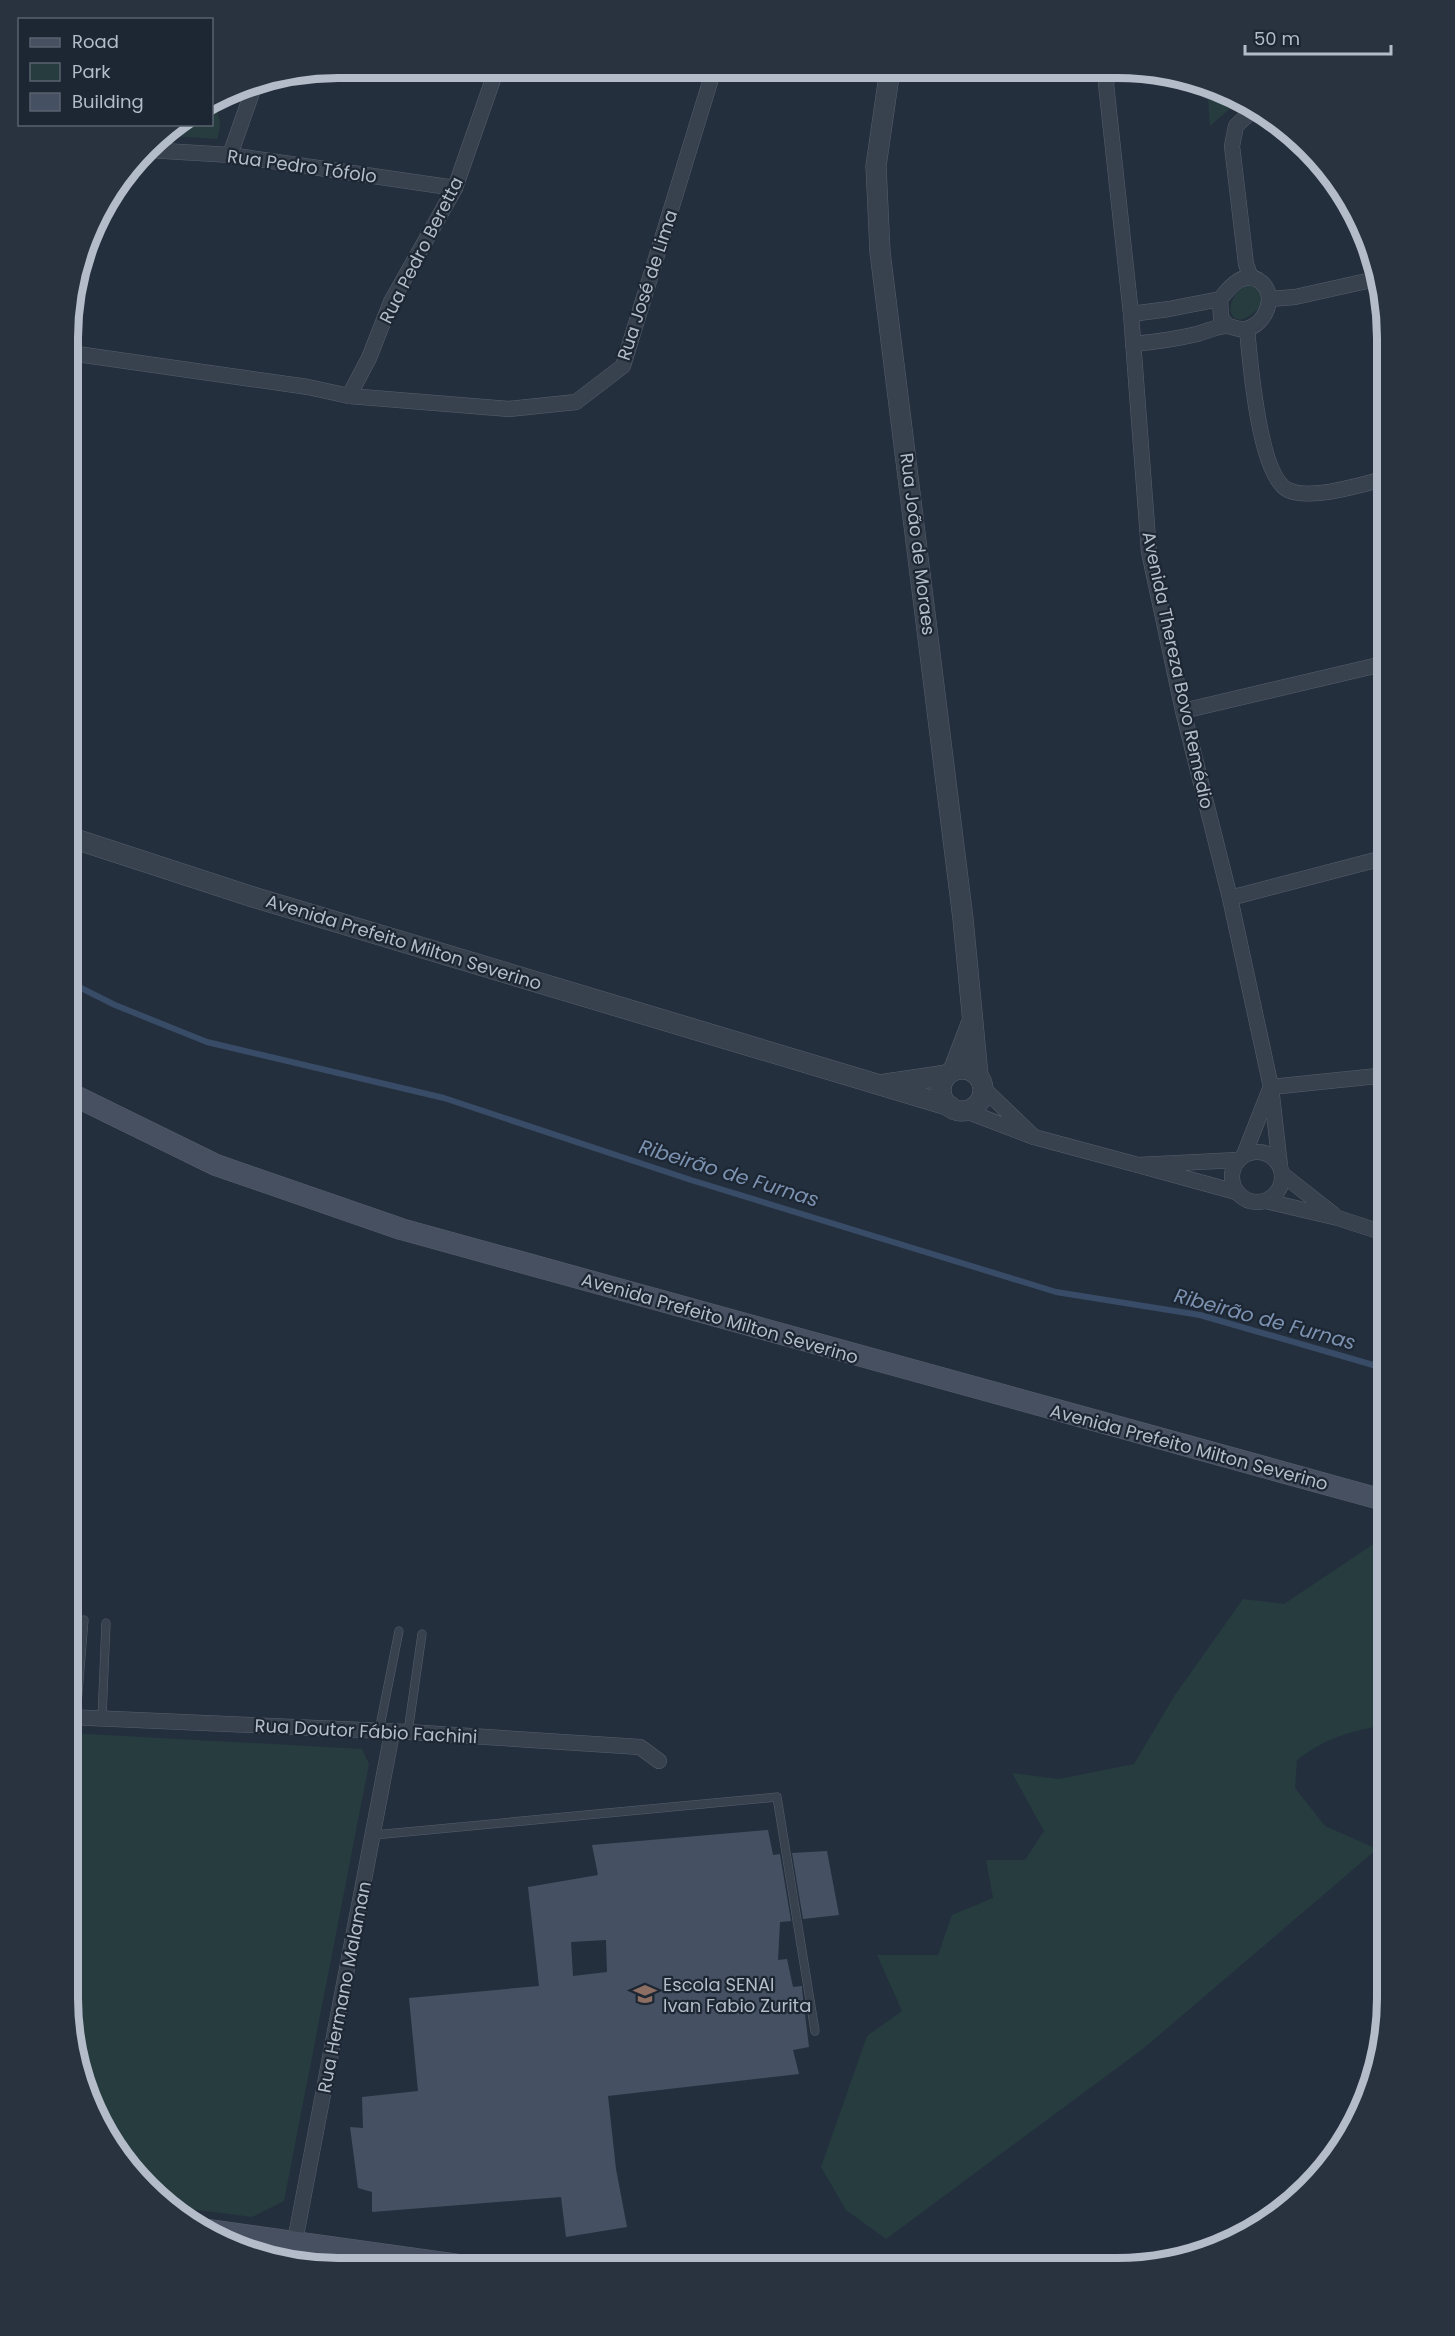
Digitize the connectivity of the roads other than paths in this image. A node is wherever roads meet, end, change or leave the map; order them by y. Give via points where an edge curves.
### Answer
1 (494, 78) edge
2 (711, 78) edge
3 (889, 78) edge
4 (1108, 78) edge
5 (249, 94) edge
6 (1249, 114) edge
7 (158, 150) edge
8 (230, 154) junction
9 (455, 188) junction
10 (1251, 278) junction
11 (1370, 280) edge
12 (1220, 299) junction
13 (1270, 299) junction
14 (1131, 314) junction
15 (1228, 326) junction
16 (1247, 329) junction
17 (1133, 344) junction
18 (78, 354) edge
19 (349, 396) junction
20 (1377, 480) edge
21 (1377, 665) edge
22 (1184, 711) junction
23 (78, 840) edge
24 (1377, 860) edge
25 (1230, 898) junction
26 (973, 1019) junction
27 (950, 1073) junction
28 (1377, 1076) edge
29 (981, 1082) junction
30 (878, 1086) junction
31 (1271, 1087) junction
32 (78, 1098) edge
33 (957, 1108) junction
34 (1034, 1137) junction
35 (1240, 1158) junction
36 (1138, 1165) junction
37 (1281, 1170) junction
38 (1236, 1192) junction
39 (1266, 1201) junction
40 (1338, 1218) junction
41 (1377, 1231) edge
42 (1377, 1498) edge
43 (84, 1620) dead end
44 (106, 1623) dead end
45 (399, 1631) dead end
46 (422, 1634) dead end
47 (78, 1669) edge
48 (78, 1718) edge
49 (102, 1718) junction
50 (393, 1732) junction
51 (659, 1761) dead end
52 (374, 1835) junction
53 (815, 2031) dead end
54 (225, 2232) edge
55 (296, 2241) junction
56 (412, 2258) edge

1 - 9 street, Rua Pedro Beretta
2 - 19 street, Rua José de Lima via 623,366 576,402 509,409
3 - 26 street, Rua João de Moraes via 876,166 880,252
4 - 14 street, Avenida Thereza Bovo Remédio
5 - 8 street
6 - 10 street via 1236,126 1232,146
7 - 8 street, Rua Pedro Tófolo
8 - 9 street, Rua Pedro Tófolo
9 - 19 street, Rua Pedro Beretta via 391,302
10 - 12 street via 1233,283
10 - 13 street via 1267,289
11 - 13 street
12 - 14 street
12 - 15 street via 1218,309
13 - 16 street via 1268,309
14 - 17 street, Avenida Thereza Bovo Remédio
15 - 16 street
15 - 17 street via 1171,340
16 - 20 street via 1267,462 1275,477 1288,490 1317,494
17 - 22 street, Avenida Thereza Bovo Remédio via 1149,552
18 - 19 street, Rua José de Lima
21 - 22 street
22 - 25 street, Avenida Thereza Bovo Remédio
23 - 30 street, Avenida Prefeito Milton Severino via 253,897
24 - 25 street
25 - 31 street, Avenida Thereza Bovo Remédio
26 - 27 street, Rua João de Moraes
26 - 29 street, Rua João de Moraes
27 - 29 street, Avenida Prefeito Milton Severino via 966,1069
27 - 30 street, Avenida Prefeito Milton Severino
27 - 33 street via 941,1088 945,1101
28 - 31 street
29 - 33 street via 980,1101 970,1109
29 - 34 street, Avenida Prefeito Milton Severino
30 - 33 street, Avenida Prefeito Milton Severino
31 - 35 street
31 - 37 street, Avenida Thereza Bovo Remédio
32 - 42 main road, Avenida Prefeito Milton Severino via 216,1165 401,1229
33 - 34 street, Avenida Prefeito Milton Severino
34 - 36 street, Avenida Prefeito Milton Severino
35 - 36 street, Avenida Prefeito Milton Severino
35 - 37 street, Avenida Prefeito Milton Severino via 1256,1151 1268,1154
35 - 38 street via 1231,1176
36 - 38 street, Avenida Prefeito Milton Severino
37 - 39 street via 1278,1190
37 - 40 street, Avenida Prefeito Milton Severino
38 - 39 street, Avenida Prefeito Milton Severino via 1249,1201
39 - 40 street, Avenida Prefeito Milton Severino
40 - 41 street, Avenida Prefeito Milton Severino
43 - 47 lane
44 - 49 lane
45 - 50 lane
46 - 50 lane
48 - 49 street, Rua Doutor Fábio Fachini
49 - 50 street, Rua Doutor Fábio Fachini
50 - 51 street, Rua Doutor Fábio Fachini via 640,1747
50 - 52 street, Rua Hermano Malaman
52 - 53 lane via 777,1797
52 - 55 street, Rua Hermano Malaman
54 - 55 main road
55 - 56 main road

